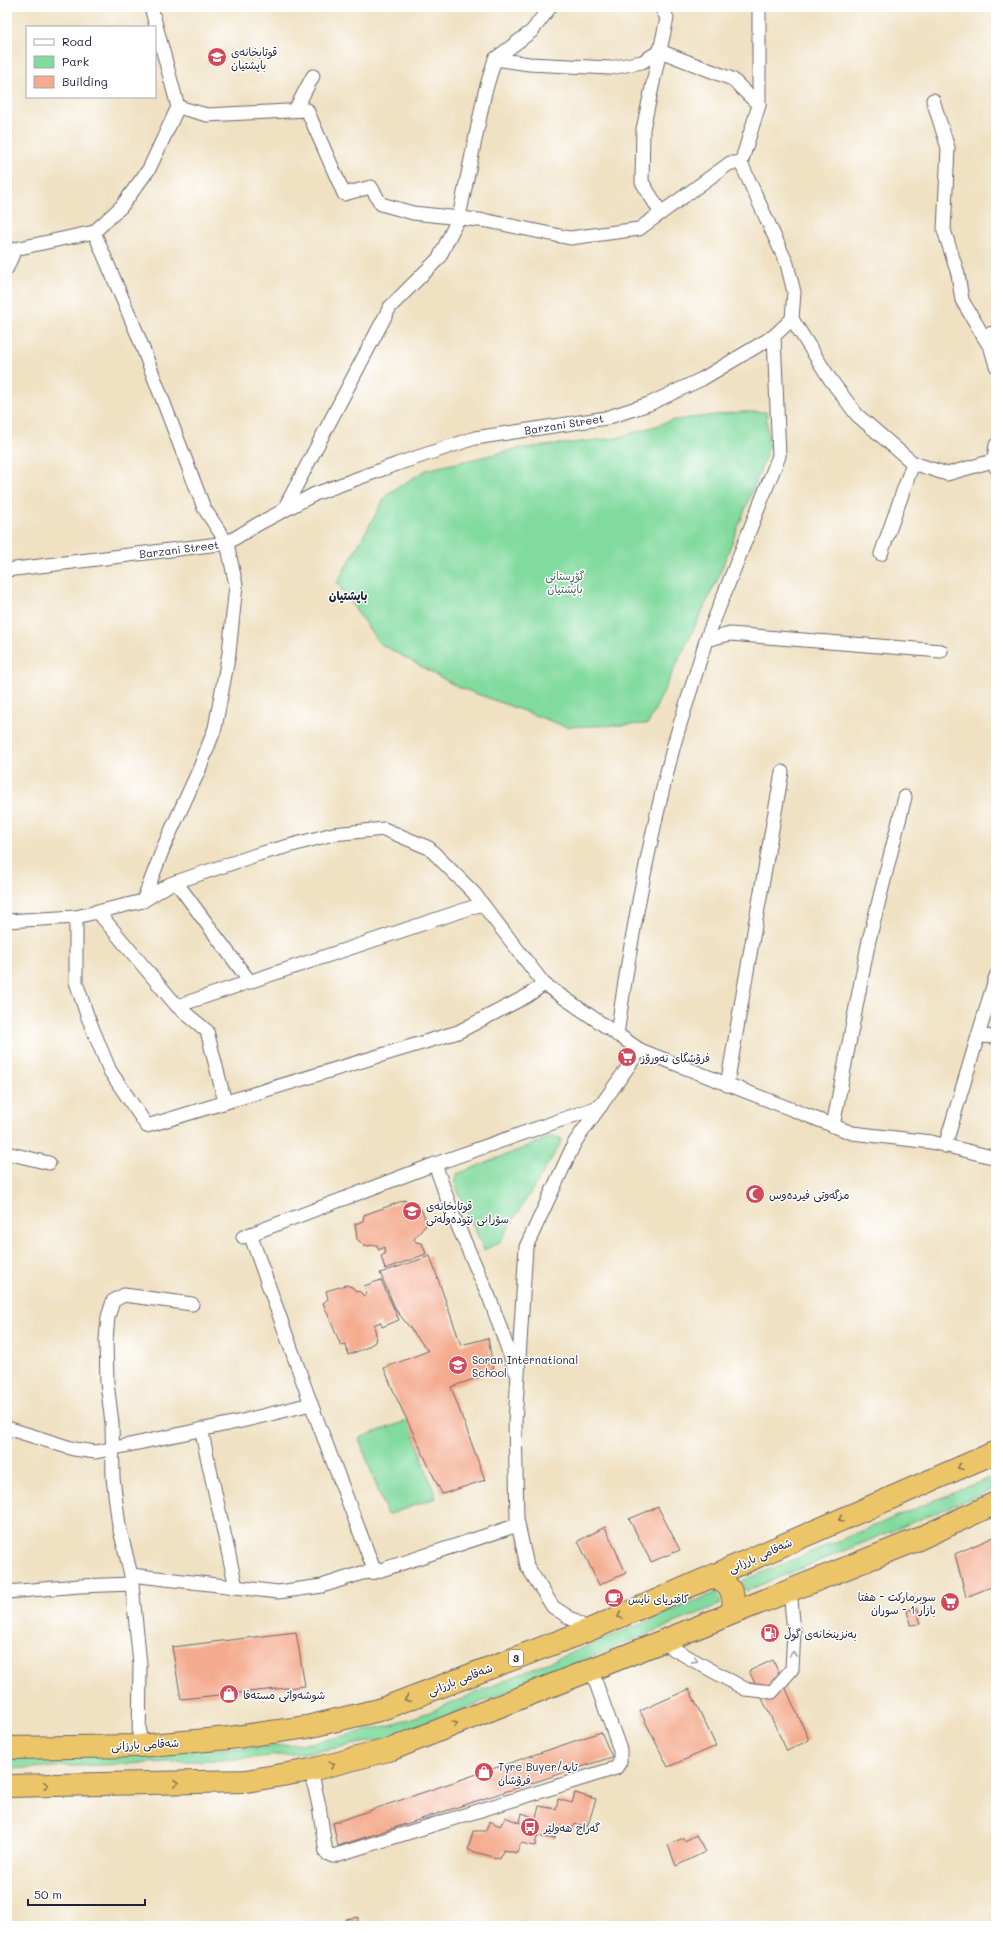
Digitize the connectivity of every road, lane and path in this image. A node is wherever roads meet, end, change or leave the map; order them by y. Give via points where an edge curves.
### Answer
1 (151, 7) edge
2 (550, 7) edge
3 (661, 7) edge
4 (759, 7) edge
5 (660, 51) junction
6 (495, 59) junction
7 (313, 76) dead end
8 (933, 100) dead end
9 (759, 105) junction
10 (178, 107) junction
11 (295, 110) junction
12 (740, 163) junction
13 (660, 213) junction
14 (459, 218) junction
15 (94, 232) junction
16 (7, 268) edge
17 (792, 319) junction
18 (996, 332) edge
19 (774, 336) junction
20 (983, 336) junction
21 (996, 366) edge
22 (996, 444) edge
23 (912, 462) junction
24 (996, 463) edge
25 (283, 510) junction
26 (227, 543) junction
27 (881, 554) dead end
28 (7, 570) edge
29 (706, 640) junction
30 (941, 651) dead end
31 (782, 772) dead end
32 (905, 797) dead end
33 (176, 882) junction
34 (143, 901) junction
35 (482, 904) junction
36 (97, 911) junction
37 (76, 917) junction
38 (8, 925) edge
39 (996, 976) edge
40 (250, 982) junction
41 (544, 984) junction
42 (177, 1006) junction
43 (617, 1035) junction
44 (978, 1036) junction
45 (996, 1037) edge
46 (640, 1050) junction
47 (727, 1085) junction
48 (225, 1102) junction
49 (600, 1106) junction
50 (833, 1126) junction
51 (945, 1146) junction
52 (7, 1153) edge
53 (996, 1158) edge
54 (49, 1163) dead end
55 (435, 1164) junction
56 (192, 1304) dead end
57 (518, 1378) junction
58 (311, 1404) junction
59 (7, 1428) edge
60 (201, 1429) junction
61 (113, 1447) junction
62 (996, 1452) edge
63 (996, 1504) edge
64 (518, 1525) junction
65 (375, 1572) junction
66 (712, 1576) junction
67 (132, 1580) junction
68 (236, 1587) junction
69 (790, 1590) junction
70 (7, 1592) edge
71 (732, 1613) junction
72 (589, 1630) junction
73 (661, 1642) junction
74 (591, 1669) junction
75 (139, 1746) junction
76 (7, 1748) edge
77 (311, 1770) junction
78 (7, 1786) edge

1 - 10 street
2 - 6 street via 532,31
3 - 5 street via 667,18
4 - 9 street
5 - 6 street via 642,62 610,68 529,64
5 - 9 street via 732,80
5 - 13 street via 644,129 642,182
6 - 14 street via 485,92
7 - 11 street
8 - 20 street via 948,148 944,230 958,274 962,300
9 - 12 street
10 - 11 street via 207,115
10 - 15 street via 149,169 121,207
11 - 14 street via 308,110 344,194 372,187 381,204 413,212
12 - 13 street via 730,163
12 - 17 street via 787,264 794,292
13 - 14 street via 639,229 570,238 488,220
14 - 25 street via 440,258 390,307
15 - 16 street via 15,249
15 - 26 street via 204,508
17 - 19 street, Barzani Street
17 - 23 street via 830,379 857,415
18 - 20 street
19 - 25 street, Barzani Street via 702,379 649,404 606,418 475,438 330,488
19 - 29 street via 779,456
20 - 21 street via 991,349
22 - 24 street
23 - 24 street via 947,474
23 - 27 street
25 - 26 street, Barzani Street
26 - 28 street, Barzani Street
26 - 34 street via 236,585 229,653 215,728
29 - 30 street via 730,634
29 - 43 street via 675,741 648,855 628,959
31 - 47 street
32 - 50 street via 869,940
33 - 34 street
33 - 35 street via 259,854 334,834 384,829 429,848
33 - 40 street
34 - 36 street
35 - 40 street
35 - 41 street
36 - 37 street
36 - 42 street
37 - 38 street
37 - 48 street via 76,982 87,1015 110,1071 147,1126
39 - 44 street
40 - 42 street
41 - 43 street
41 - 48 street via 527,996 458,1032
42 - 48 street via 207,1031
43 - 46 street
44 - 45 street
44 - 51 street
46 - 47 street
46 - 49 street
47 - 50 street
49 - 55 street
49 - 57 street via 574,1142 526,1247
50 - 51 street via 852,1133
51 - 53 street
52 - 54 street
55 - 57 street via 453,1215 490,1299
55 - 58 street via 246,1236
56 - 61 street via 124,1295 114,1301 108,1317 106,1340
57 - 64 street via 515,1422
58 - 60 street
58 - 65 street
59 - 61 street via 74,1449 96,1452
60 - 61 street
60 - 68 street
61 - 67 street via 113,1478 119,1526
62 -> 66 highway, شەقامی بارزانی / 3
63 - 69 highway via 914,1541
64 - 65 street
64 - 72 street via 527,1566 553,1607
65 - 68 street via 362,1573 322,1586 278,1592
66 - 71 highway via 728,1586 733,1594
66 -> 72 highway, شەقامی بارزانی / 3
67 - 68 street
67 - 70 street
67 - 75 street via 140,1664
69 - 71 highway
73 -> 69 street via 745,1689 772,1692 792,1668 794,1632
71 - 73 highway
72 -> 75 highway, شەقامی بارزانی / 3 via 379,1710 307,1727 229,1738
73 - 74 highway
77 -> 74 highway via 392,1749
74 - 77 street via 620,1750 620,1762 616,1768 333,1856 326,1853
75 - 76 highway, شەقامی بارزانی / 3
78 -> 77 highway via 246,1781

